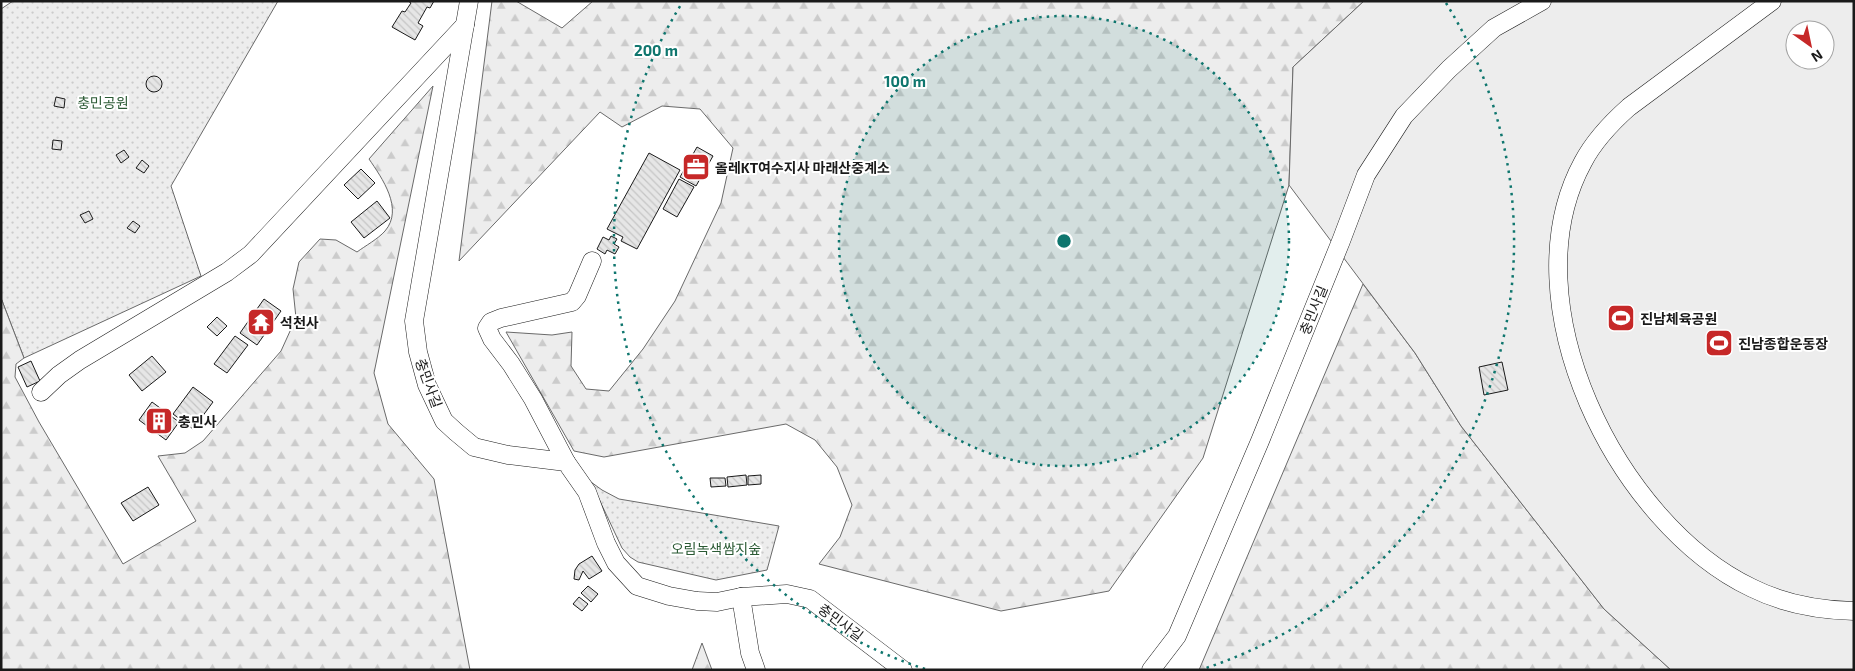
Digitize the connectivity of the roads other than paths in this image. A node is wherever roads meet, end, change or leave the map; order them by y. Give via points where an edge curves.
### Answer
1 (469, 1) edge
2 (1542, 1) edge
3 (1772, 1) edge
4 (465, 25) junction
5 (592, 261) dead end
6 (41, 392) dead end
7 (566, 462) junction
8 (741, 597) junction
9 (1854, 611) edge
10 (756, 670) edge
11 (903, 670) edge
12 (1151, 670) edge

1 - 4 street, 충민사길
2 - 12 street, 충민사길 via 1494,28 1449,69 1404,116 1366,175 1260,441 1177,636
3 - 9 street via 1628,107 1596,142 1582,162 1564,210 1557,257 1557,287 1571,356 1589,406 1617,459 1656,512 1705,559 1750,588 1804,606
4 - 6 street via 251,254 227,272 80,360
4 - 7 street, 충민사길 via 416,302 414,321 418,352 427,385 444,421 474,447
5 - 7 street via 578,296 572,302 501,318 491,322 487,328 533,399
7 - 8 street, 충민사길 via 587,492 616,563 637,586 697,601 717,602
8 - 10 street
8 - 11 street, 충민사길 via 787,594 810,599

